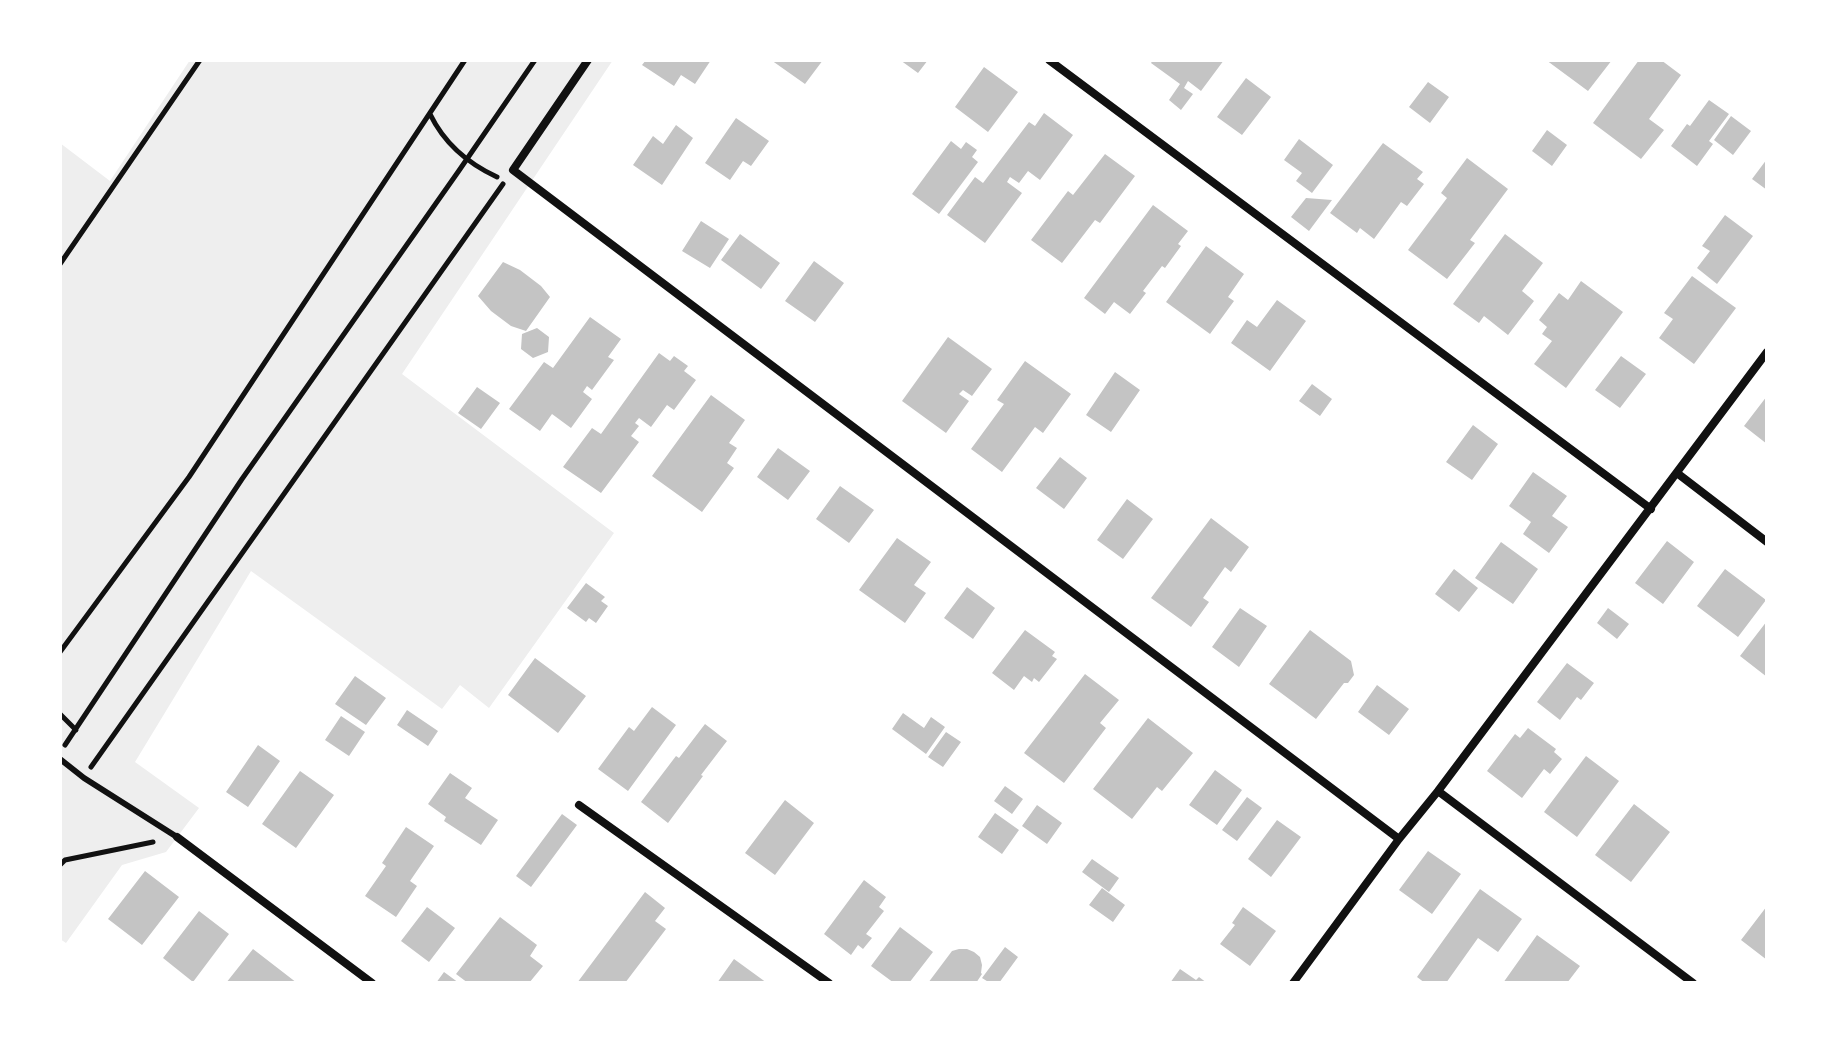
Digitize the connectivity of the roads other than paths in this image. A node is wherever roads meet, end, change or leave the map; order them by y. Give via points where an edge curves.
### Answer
1 (588, 60) edge
2 (1049, 60) edge
3 (1767, 352) edge
4 (1677, 473) junction
5 (1651, 509) junction
6 (1767, 542) edge
7 (60, 756) edge
8 (1438, 791) junction
9 (579, 805) dead end
10 (177, 837) joint
11 (1399, 839) junction
12 (372, 983) edge
13 (829, 983) edge
14 (1293, 983) edge
15 (1693, 983) edge

1 - 11 street via 513,170
2 - 5 street
3 - 4 street
4 - 5 street
4 - 6 street
5 - 8 street
7 - 10 lane via 84,778
8 - 11 street
8 - 15 street
9 - 13 street
10 - 12 street
11 - 14 street

